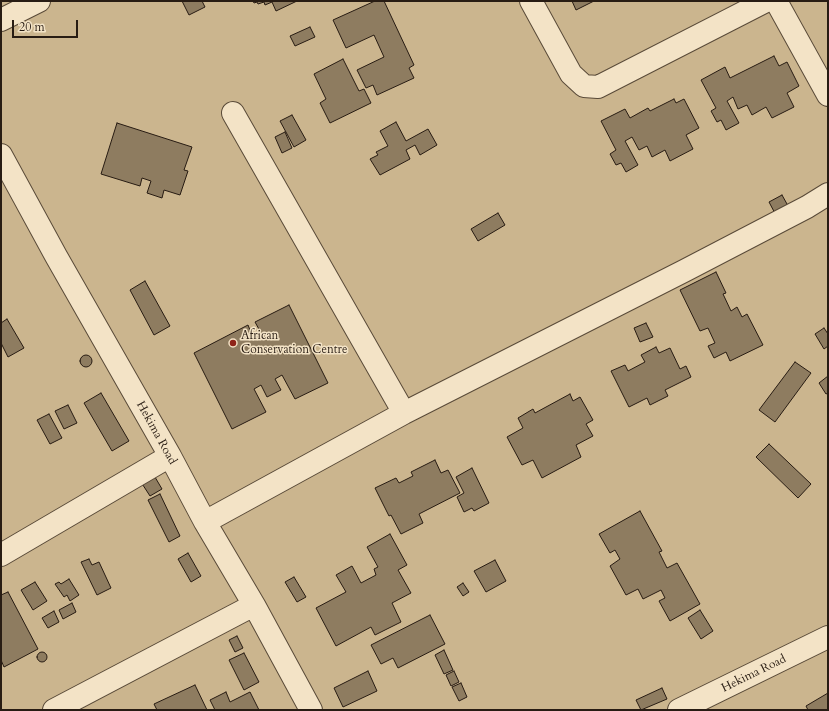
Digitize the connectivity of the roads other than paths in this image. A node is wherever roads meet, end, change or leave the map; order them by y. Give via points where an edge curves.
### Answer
1 (39, 1) edge
2 (531, 1) edge
3 (766, 1) edge
4 (776, 1) edge
5 (1, 20) edge
6 (828, 95) edge
7 (233, 113) dead end
8 (1, 155) edge
9 (828, 194) edge
10 (404, 413) junction
11 (170, 456) junction
12 (205, 522) junction
13 (1, 555) edge
14 (254, 604) junction
15 (828, 637) edge
16 (54, 710) edge
17 (311, 710) edge
18 (679, 710) edge

1 - 5 street
2 - 3 street via 571,74 584,86 598,87
4 - 6 street
7 - 10 street
8 - 11 street, Hekima Road
9 - 10 street via 684,271
10 - 12 street
11 - 12 street, Hekima Road
11 - 13 street
12 - 14 street, Hekima Road
14 - 16 street
14 - 17 street, Hekima Road
15 - 18 street, Hekima Road

